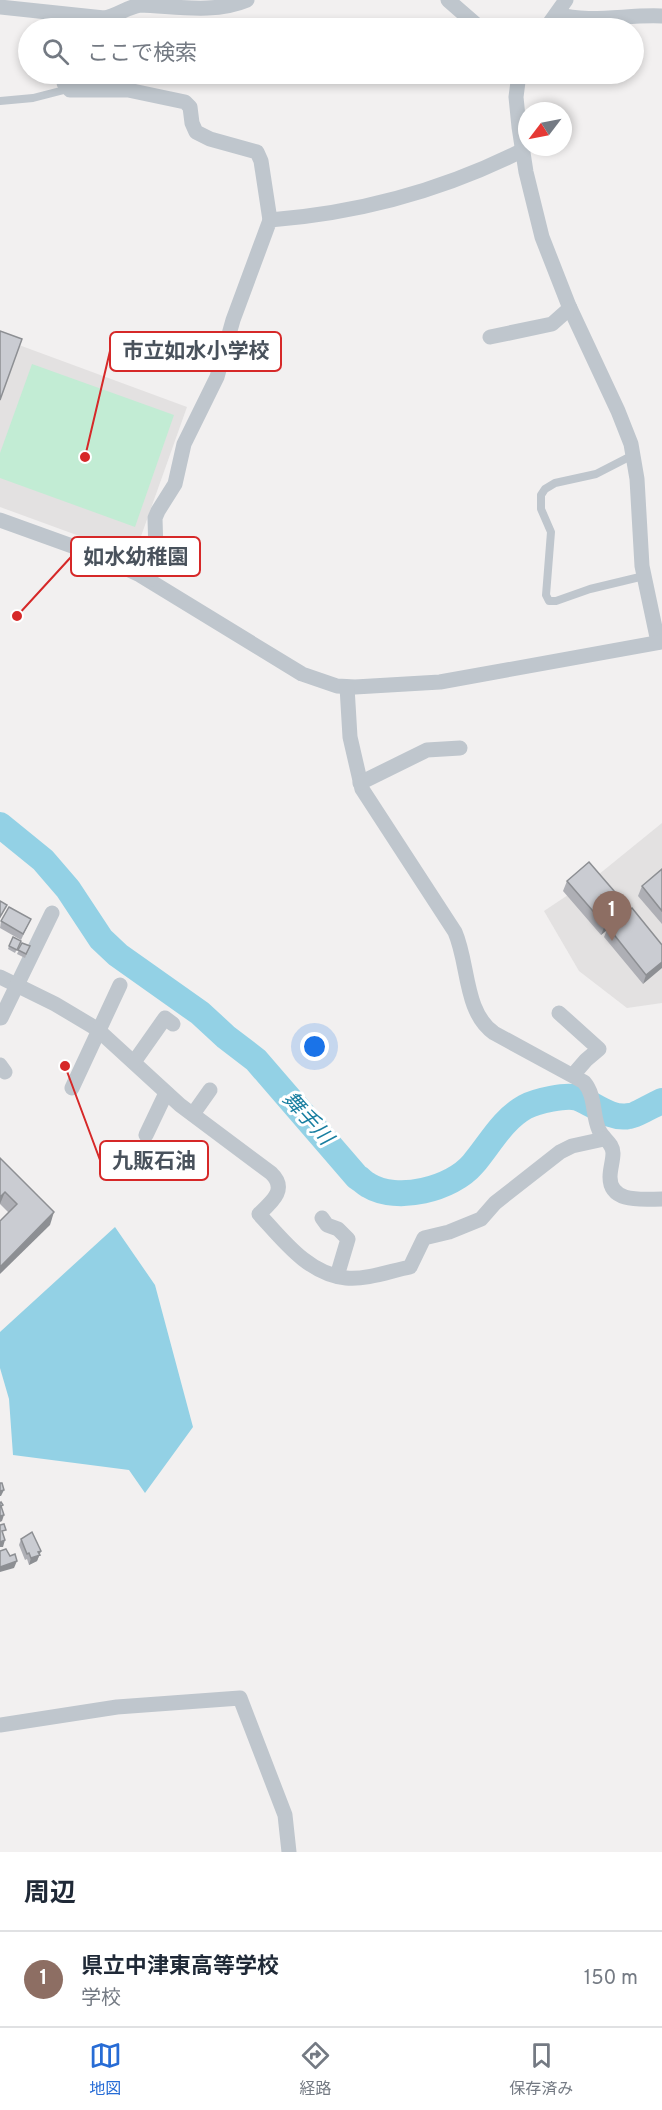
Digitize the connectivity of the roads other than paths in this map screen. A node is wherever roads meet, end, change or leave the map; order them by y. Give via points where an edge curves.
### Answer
1 (247, 0) edge
2 (448, 0) edge
3 (566, 0) edge
4 (131, 3) edge
5 (0, 7) edge
6 (558, 14) junction
7 (662, 16) edge
8 (50, 18) edge
9 (104, 18) edge
10 (469, 18) edge
11 (555, 18) edge
12 (568, 18) edge
13 (601, 18) edge
14 (65, 84) edge
15 (518, 84) edge
16 (68, 89) junction
17 (0, 101) edge
18 (518, 112) edge
19 (518, 152) edge
20 (524, 156) edge
21 (270, 220) junction
22 (570, 308) junction
23 (490, 337) dead end
24 (633, 455) junction
25 (0, 520) edge
26 (644, 576) junction
27 (149, 580) junction
28 (660, 642) edge
29 (347, 687) junction
30 (460, 748) dead end
31 (360, 783) junction
32 (52, 913) dead end
33 (0, 977) edge
34 (17, 985) junction
35 (120, 986) dead end
36 (560, 1013) dead end
37 (1, 1018) edge
38 (172, 1024) dead end
39 (98, 1030) junction
40 (134, 1062) junction
41 (573, 1075) junction
42 (72, 1088) dead end
43 (210, 1090) dead end
44 (166, 1092) junction
45 (193, 1114) junction
46 (146, 1135) dead end
47 (604, 1139) junction
48 (662, 1199) edge
49 (322, 1218) dead end
50 (337, 1276) junction
51 (0, 1725) edge
52 (289, 1852) edge

1 - 4 street via 214,8
2 - 10 street
3 - 6 street
4 - 9 street
5 - 8 street
6 - 11 street
6 - 12 street
7 - 13 street
14 - 16 street
15 - 18 street
16 - 17 lane
16 - 21 street via 128,90 188,104 196,132 257,152
19 - 21 street via 472,175 405,196 318,216
20 - 22 street via 542,237
21 - 27 street via 217,376 184,444 175,484 155,518 156,554
22 - 23 street via 552,324
22 - 24 street via 618,411
24 - 26 street
24 - 26 lane via 596,474 555,483 541,495 541,509 551,532 546,594 549,601 556,602
25 - 27 street via 97,555
26 - 28 street
27 - 29 street via 302,674
28 - 29 street via 457,679
29 - 31 street via 350,737
30 - 31 street via 427,750
31 - 41 street via 455,932 472,1000 486,1028
32 - 34 street
33 - 34 street
34 - 37 street
34 - 39 street
35 - 39 street
36 - 41 street via 599,1049
38 - 40 street via 165,1018
39 - 40 street
39 - 42 street
40 - 44 street
41 - 47 street via 589,1088
43 - 45 street
44 - 45 street
44 - 46 street
45 - 50 street via 275,1177 278,1194 259,1214 295,1252 318,1269
47 - 48 street via 613,1152 610,1177 617,1194 628,1199
47 - 50 street via 560,1152 495,1203 481,1219 424,1238 410,1267 358,1277
49 - 50 street via 348,1239
51 - 52 street via 117,1707 240,1698 285,1815

